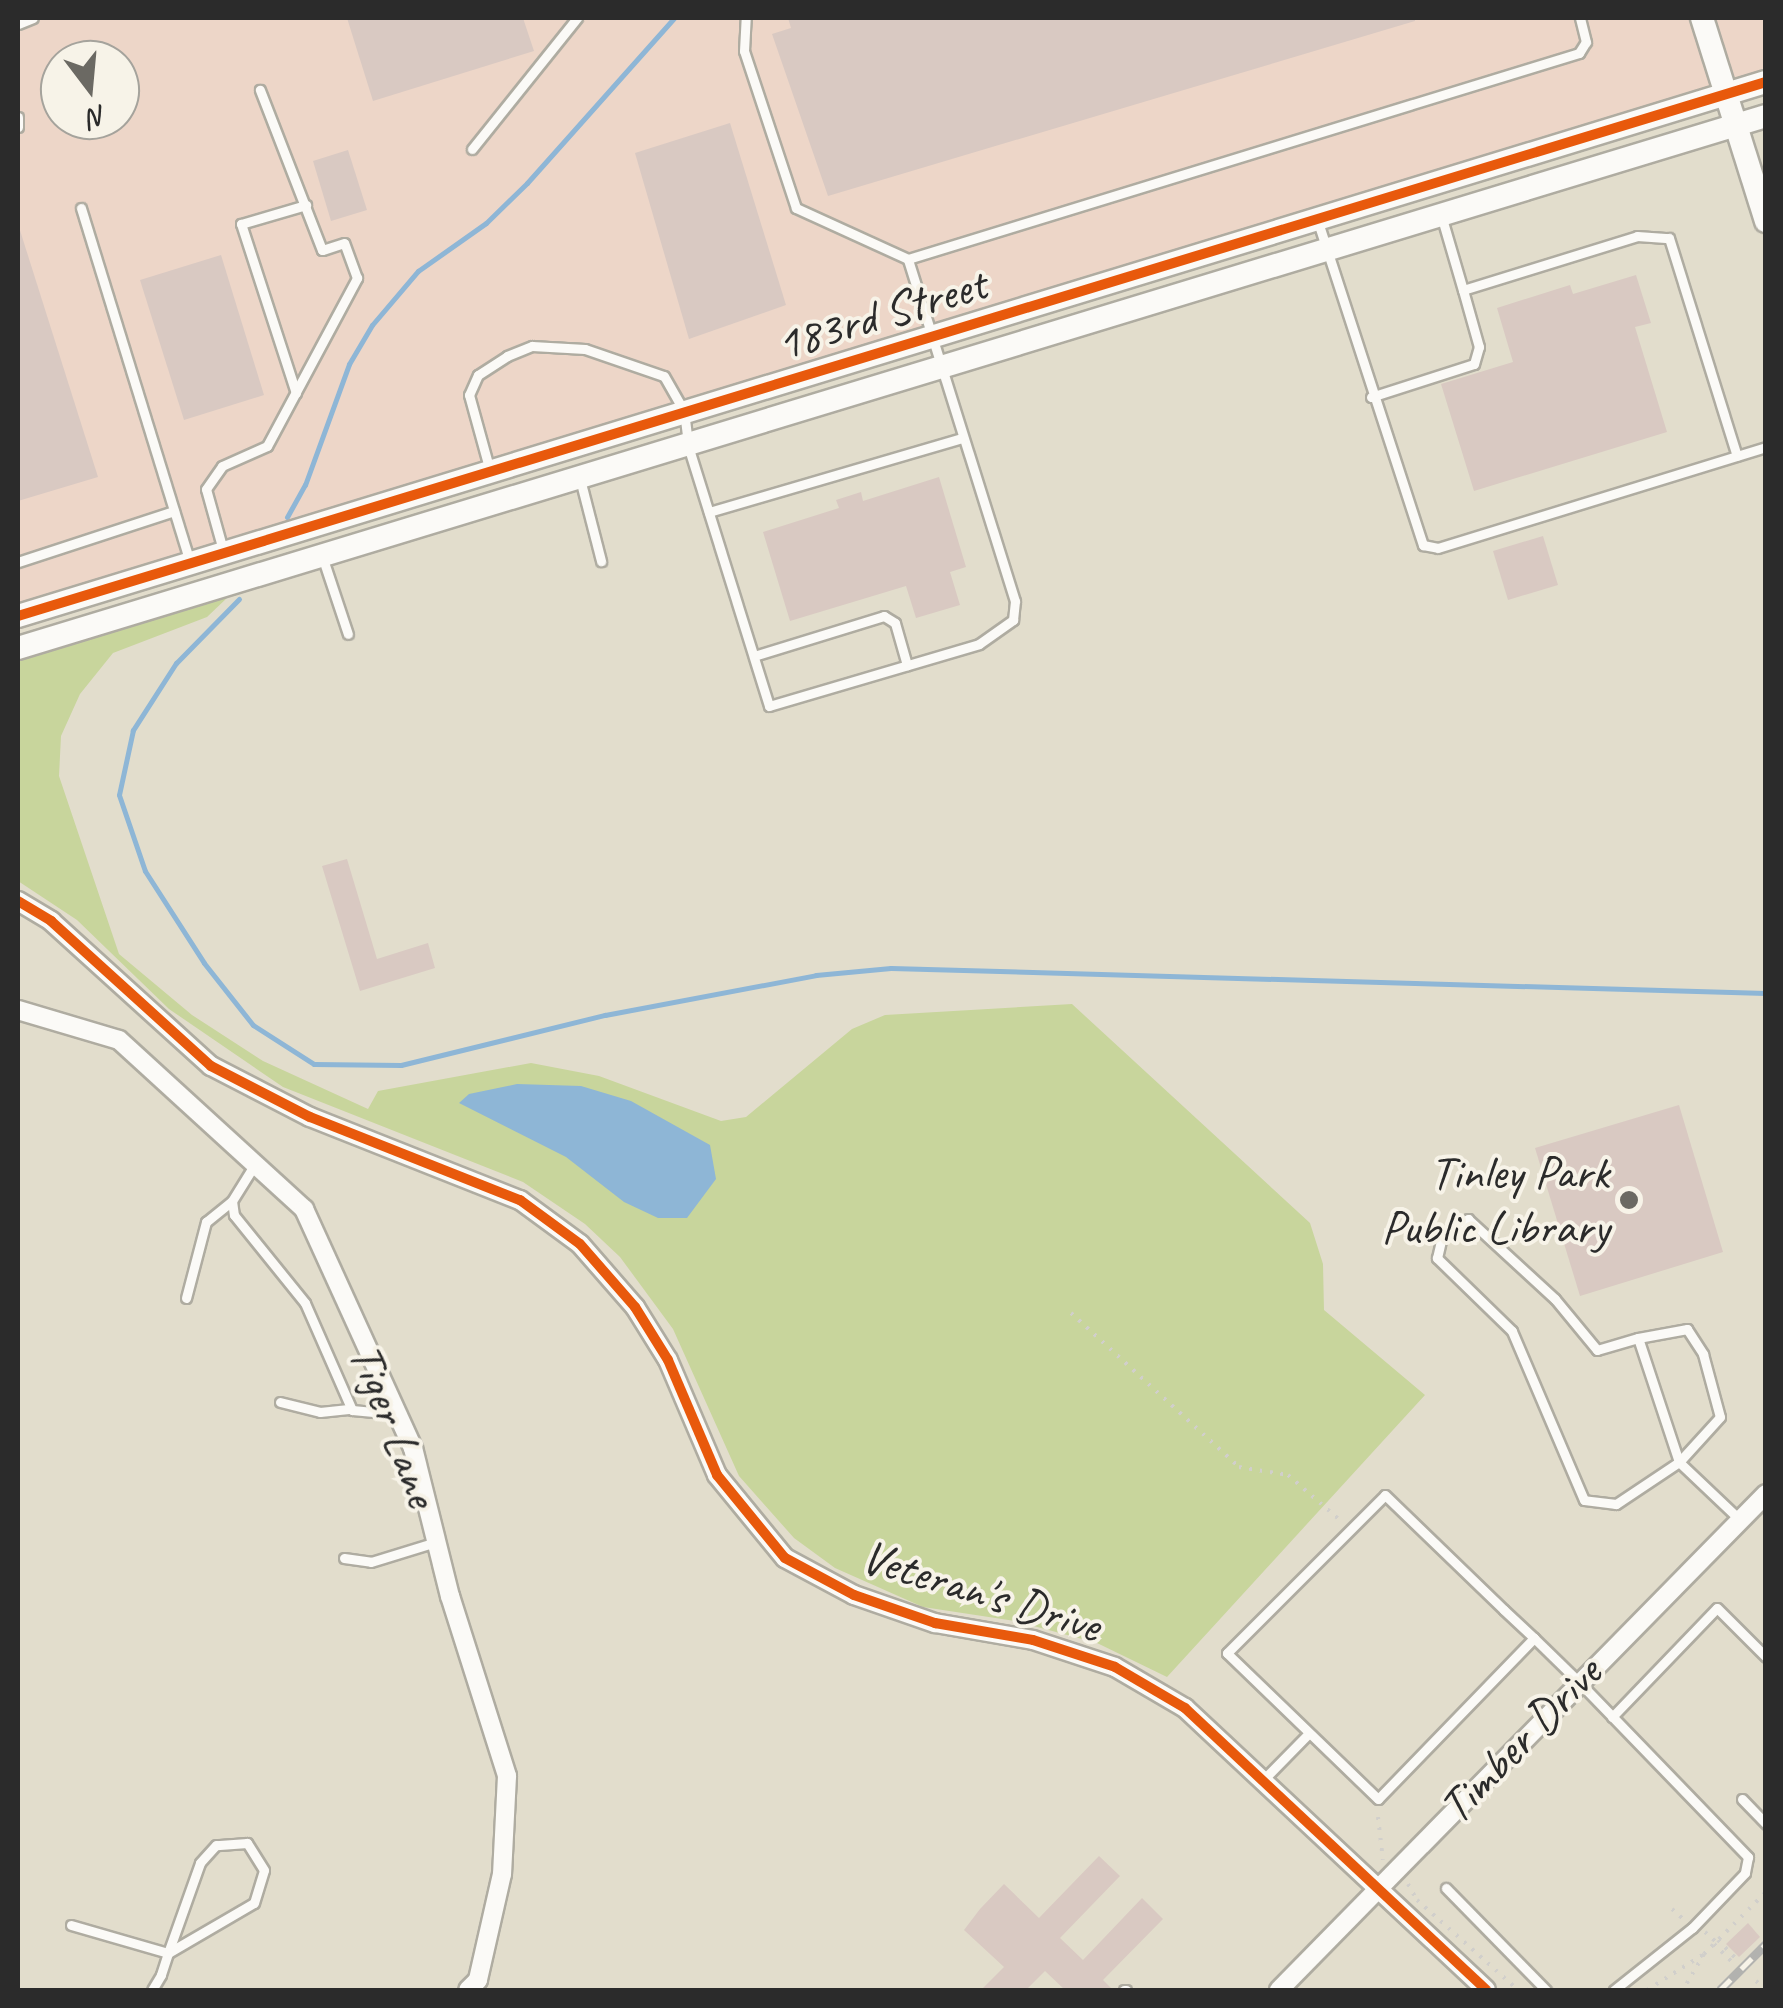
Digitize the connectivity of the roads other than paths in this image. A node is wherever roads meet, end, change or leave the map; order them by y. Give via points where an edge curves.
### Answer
1 (33, 18) edge
2 (576, 18) edge
3 (746, 18) edge
4 (1580, 18) edge
5 (1702, 18) edge
6 (18, 24) edge
7 (1766, 82) edge
8 (260, 90) dead end
9 (1726, 94) junction
10 (1766, 116) edge
11 (18, 117) edge
12 (1735, 125) junction
13 (18, 127) edge
14 (472, 149) dead end
15 (306, 205) junction
16 (81, 208) dead end
17 (1440, 216) junction
18 (1317, 219) junction
19 (1766, 221) edge
20 (1327, 250) junction
21 (908, 259) junction
22 (1464, 290) junction
23 (935, 335) junction
24 (942, 368) junction
25 (296, 393) junction
26 (1372, 397) junction
27 (684, 410) junction
28 (962, 438) junction
29 (688, 444) junction
30 (1766, 447) edge
31 (1736, 456) junction
32 (490, 472) junction
33 (580, 477) junction
34 (174, 511) junction
35 (709, 512) junction
36 (224, 553) junction
37 (321, 555) junction
38 (602, 560) dead end
39 (18, 562) edge
40 (190, 562) junction
41 (18, 616) edge
42 (348, 634) dead end
43 (18, 648) edge
44 (754, 656) junction
45 (907, 665) junction
46 (18, 901) edge
47 (18, 1010) edge
48 (255, 1164) junction
49 (232, 1202) junction
50 (186, 1298) dead end
51 (1638, 1338) junction
52 (280, 1402) dead end
53 (352, 1410) junction
54 (397, 1414) junction
55 (1679, 1462) junction
56 (1766, 1494) edge
57 (1738, 1518) junction
58 (436, 1542) junction
59 (344, 1558) dead end
60 (1534, 1638) junction
61 (1766, 1657) edge
62 (1578, 1681) junction
63 (1612, 1717) junction
64 (1309, 1732) junction
65 (1264, 1779) junction
66 (1742, 1799) dead end
67 (1766, 1824) edge
68 (1377, 1887) junction
69 (1446, 1888) dead end
70 (71, 1924) dead end
71 (168, 1953) junction
72 (478, 1987) edge
73 (152, 1990) edge
74 (1279, 1990) edge
75 (1486, 1990) edge
76 (1546, 1990) edge
77 (1614, 1990) edge

1 - 6 lane
2 - 14 lane
3 - 21 lane via 744,51 796,208
4 - 21 lane via 1586,42 1578,53
5 - 9 street
7 - 9 street, 183rd Street
8 - 15 lane
9 - 12 street
9 - 18 street, 183rd Street
10 - 12 street, 183rd Street
11 - 13 lane
12 - 17 street, 183rd Street
12 - 19 street
15 - 25 lane via 322,250 344,242 357,278
15 - 25 lane via 241,224
16 - 34 lane
17 - 20 street, 183rd Street
17 - 22 lane
18 - 20 lane
18 - 23 street, 183rd Street
20 - 24 street, 183rd Street
20 - 26 lane
21 - 23 lane
22 - 26 lane via 1479,347 1474,364
22 - 31 lane via 1637,236 1668,238
23 - 24 lane
23 - 27 street, 183rd Street
24 - 28 lane
24 - 29 street, 183rd Street
25 - 36 lane via 267,446 222,466 206,489
26 - 31 lane via 1418,540 1430,548
27 - 29 lane
27 - 32 street, 183rd Street
27 - 32 lane via 664,376 585,349 532,346 478,375 469,395
28 - 35 lane
28 - 45 lane via 1015,600 1013,620 979,644
29 - 33 street, 183rd Street
29 - 35 lane
30 - 31 lane
32 - 36 street, 183rd Street
33 - 37 street, 183rd Street
33 - 38 lane
34 - 39 lane
34 - 40 lane
35 - 44 lane
36 - 40 street, 183rd Street
37 - 42 lane
37 - 43 street, 183rd Street
40 - 41 street, 183rd Street
44 - 45 lane via 884,616 895,623
44 - 45 lane via 769,706
46 - 65 street, Veteran's Drive via 52,921 211,1066 310,1117 520,1200 580,1244 635,1306 668,1360 716,1475 785,1558 854,1596 935,1623 1033,1640 1115,1667 1185,1708
47 - 48 street, Tiger Lane via 119,1040
48 - 49 lane
48 - 54 street, Tiger Lane via 304,1209
49 - 50 lane via 206,1222
49 - 53 lane via 234,1215 304,1303
51 - 55 lane
51 - 55 lane via 1687,1329 1703,1354 1720,1417
51 - 55 lane via 1596,1350 1555,1299 1468,1219 1443,1233 1437,1258 1512,1331 1584,1500 1616,1504
52 - 53 lane via 320,1412
53 - 54 lane
54 - 58 street, Tiger Lane via 413,1448
55 - 57 lane
56 - 57 street, Timber Drive
57 - 62 street, Timber Drive
58 - 59 lane via 371,1562
58 - 72 street, Tiger Lane via 507,1776 502,1874
60 - 62 lane
60 - 64 lane via 1378,1799
60 - 64 lane via 1385,1495 1227,1653
61 - 63 lane via 1717,1608
62 - 63 lane
62 - 68 street, Timber Drive
63 - 77 lane via 1748,1857 1745,1873 1681,1939
64 - 65 lane
65 - 68 street, Veteran's Drive
66 - 67 lane
68 - 74 street, Timber Drive
68 - 75 street, Veteran's Drive
69 - 76 lane
70 - 71 lane
71 - 71 lane via 200,1863 216,1845 247,1843 264,1870 254,1903
71 - 73 lane

